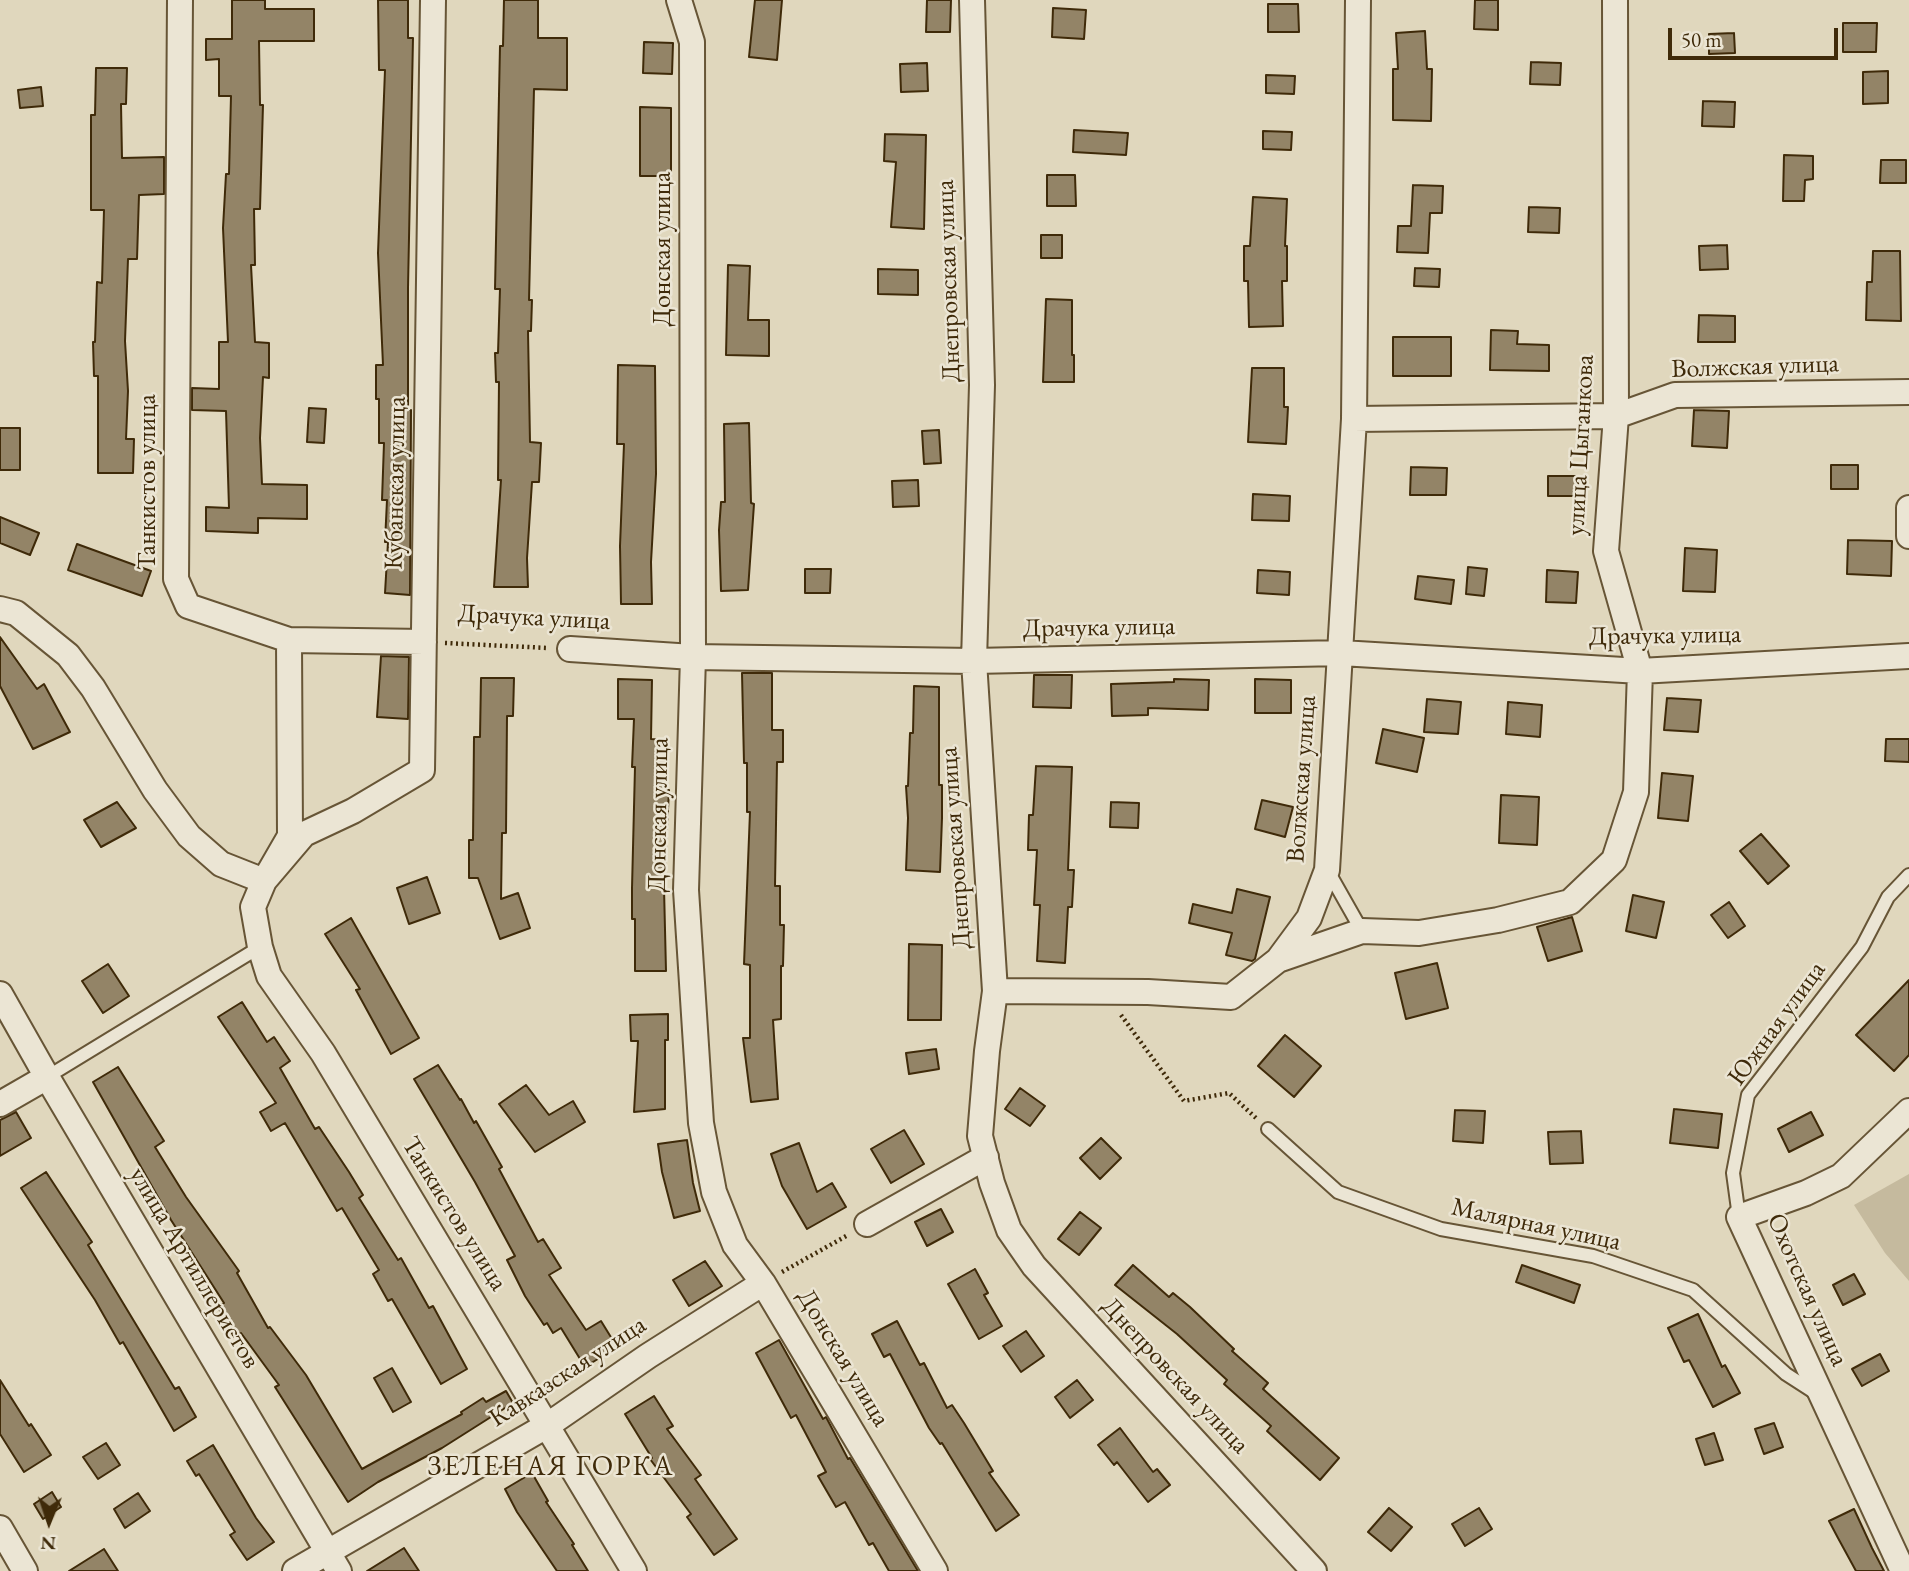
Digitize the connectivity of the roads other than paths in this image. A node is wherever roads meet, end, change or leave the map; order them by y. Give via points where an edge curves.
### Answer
1 (180, 0) edge
2 (433, 0) edge
3 (679, 0) edge
4 (972, 0) edge
5 (1358, 0) edge
6 (1615, 0) edge
7 (1909, 392) edge
8 (1616, 416) junction
9 (1354, 419) junction
10 (1909, 508) edge
11 (1909, 536) edge
12 (0, 609) edge
13 (289, 640) junction
14 (424, 642) junction
15 (570, 649) road end
16 (1341, 653) junction
17 (1909, 656) edge
18 (693, 657) junction
19 (974, 661) junction
20 (1640, 671) junction
21 (1327, 870) junction
22 (1909, 875) edge
23 (264, 881) junction
24 (1362, 931) junction
25 (260, 947) junction
26 (1278, 960) junction
27 (995, 991) junction
28 (0, 994) edge
29 (47, 1077) junction
30 (0, 1104) edge
31 (1909, 1111) edge
32 (1268, 1129) road end
33 (986, 1157) junction
34 (1739, 1217) junction
35 (867, 1224) road end
36 (763, 1283) junction
37 (1823, 1398) junction
38 (548, 1425) junction
39 (0, 1528) edge
40 (333, 1562) edge
41 (25, 1571) edge
42 (295, 1571) edge
43 (634, 1571) edge
44 (935, 1571) edge
45 (1314, 1571) edge
46 (1903, 1571) edge

1 - 13 street, Танкистов улица via 176,579 188,606
2 - 14 street, Кубанская улица
3 - 18 street, Донская улица via 692,42
4 - 19 street, Днепровская улица via 982,385
5 - 9 street, Волжская улица
6 - 8 street, улица Цыганкова
7 - 8 street, Волжская улица via 1675,396
8 - 9 street, Волжская улица
8 - 20 street, улица Цыганкова via 1606,551
9 - 16 street, Волжская улица
10 - 11 street
12 - 23 street via 16,613 68,654 189,835 221,864
13 - 14 street, Драчука улица
13 - 23 street, Танкистов улица via 290,836
14 - 23 street, Кубанская улица via 422,770 304,834
15 - 18 street, Драчука улица
16 - 19 street, Драчука улица
16 - 20 street, Драчука улица
16 - 21 street, Волжская улица
17 - 20 street, Драчука улица
18 - 19 street, Драчука улица
18 - 36 street, Донская улица via 686,890 701,1123 714,1192 736,1245
19 - 27 street, Днепровская улица
20 - 24 street, улица Цыганкова via 1636,792 1614,860 1570,902 1419,933
21 - 24 lane
21 - 26 street, Волжская улица via 1309,918
22 - 34 lane, Южная улица via 1888,897 1862,947 1748,1095 1733,1173
23 - 25 street, Танкистов улица via 253,906
24 - 26 street, улица Цыганкова
25 - 29 lane
25 - 38 street, Танкистов улица via 269,976 323,1053
26 - 27 street, Волжская улица via 1231,997
27 - 33 street, Днепровская улица via 980,1136
28 - 29 street, улица Артиллеристов
29 - 30 street
29 - 40 street, улица Артиллеристов
31 - 34 street, Охотская улица via 1841,1176
32 - 37 lane, Малярная улица via 1338,1192 1441,1229 1593,1256 1693,1290 1786,1374
33 - 35 street
33 - 45 street, Днепровская улица via 1009,1230 1034,1266
34 - 37 street, Охотская улица
36 - 38 street, Кавказская улица
36 - 44 street, Донская улица
37 - 46 street, Охотская улица
38 - 40 street, Кавказская улица
38 - 43 street, Танкистов улица
39 - 41 street
40 - 42 street, Кавказская улица

